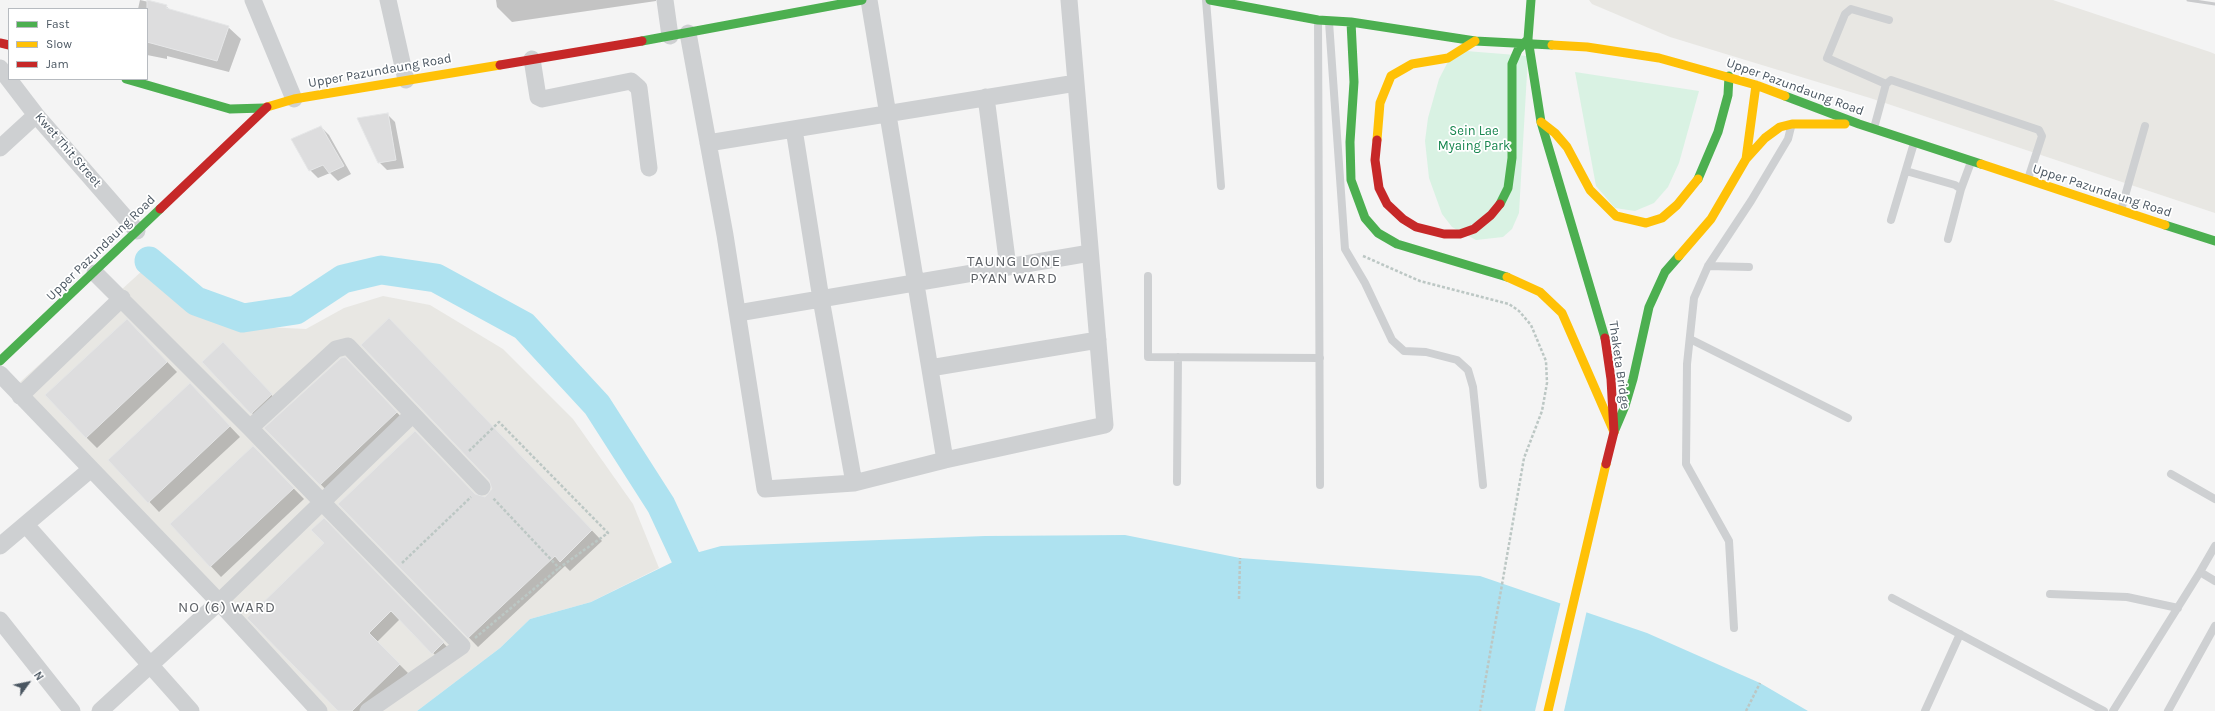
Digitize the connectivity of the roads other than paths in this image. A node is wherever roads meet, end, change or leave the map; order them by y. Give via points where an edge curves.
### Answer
1 (253, 0) edge
2 (388, 0) edge
3 (664, 0) edge
4 (862, 0) edge
5 (869, 0) edge
6 (1069, 0) edge
7 (1206, 0) edge
8 (1210, 0) edge
9 (1531, 0) edge
10 (1318, 20) junction
11 (1889, 20) dead end
12 (1329, 22) junction
13 (1351, 22) junction
14 (688, 33) junction
15 (670, 36) junction
16 (1528, 39) junction
17 (1475, 41) junction
18 (532, 59) junction
19 (0, 68) edge
20 (1729, 76) junction
21 (8, 78) edge
22 (9, 80) edge
23 (129, 80) edge
24 (406, 80) junction
25 (1076, 83) junction
26 (1886, 84) junction
27 (1756, 85) junction
28 (986, 97) junction
29 (294, 99) junction
30 (264, 108) junction
31 (888, 113) junction
32 (36, 115) junction
33 (1541, 122) junction
34 (1792, 124) junction
35 (1859, 124) junction
36 (2146, 126) dead end
37 (794, 128) junction
38 (1874, 129) junction
39 (708, 143) junction
40 (1914, 143) junction
41 (0, 148) edge
42 (1746, 159) junction
43 (1971, 161) junction
44 (649, 168) dead end
45 (1906, 171) junction
46 (2028, 180) junction
47 (1221, 186) dead end
48 (1961, 189) junction
49 (2121, 210) junction
50 (1891, 220) dead end
51 (137, 231) junction
52 (1948, 240) dead end
53 (2215, 241) edge
54 (1090, 253) junction
55 (1708, 266) junction
56 (1008, 267) junction
57 (1749, 267) dead end
58 (95, 273) junction
59 (1148, 276) dead end
60 (916, 283) junction
61 (122, 298) junction
62 (821, 299) junction
63 (738, 313) junction
64 (1690, 339) junction
65 (1098, 340) junction
66 (1178, 357) junction
67 (1320, 358) junction
68 (0, 361) edge
69 (930, 368) junction
70 (0, 374) edge
71 (20, 396) junction
72 (412, 415) junction
73 (1848, 418) dead end
74 (250, 428) junction
75 (1614, 432) junction
76 (945, 460) junction
77 (91, 469) junction
78 (2172, 474) dead end
79 (1177, 482) dead end
80 (854, 483) junction
81 (1483, 485) dead end
82 (1320, 486) dead end
83 (482, 487) road end
84 (2215, 499) edge
85 (321, 502) junction
86 (26, 525) junction
87 (0, 546) edge
88 (2215, 546) edge
89 (2200, 572) junction
90 (2215, 582) edge
91 (2050, 594) dead end
92 (1892, 598) dead end
93 (219, 602) junction
94 (2178, 608) junction
95 (0, 620) edge
96 (2215, 626) edge
97 (1734, 628) dead end
98 (1960, 634) junction
99 (150, 665) junction
100 (72, 711) edge
101 (100, 711) edge
102 (191, 711) edge
103 (319, 711) edge
104 (368, 711) edge
105 (1548, 711) edge
106 (1925, 711) edge
107 (2104, 711) edge
108 (2113, 711) edge
109 (2168, 711) edge

1 - 29 street
2 - 24 street
3 - 15 street
4 - 14 main road, Upper Pazundaung Road
5 - 31 street
6 - 25 street
7 - 47 lane
8 - 10 main road, Upper Pazundaung Road
9 - 16 main road, Thaketa Bridge
10 - 12 main road, Upper Pazundaung Road
10 - 67 lane
11 - 26 lane via 1851,9 1845,14 1827,58
12 - 13 main road, Upper Pazundaung Road
12 - 81 lane via 1345,249 1392,340 1404,351 1426,352 1456,360 1468,370 1473,387
13 - 17 main road, Upper Pazundaung Road
13 - 75 main road via 1354,82 1350,142 1351,180 1365,218 1378,233 1397,244 1444,260 1512,278 1540,292 1562,313 1568,324
14 - 15 main road, Upper Pazundaung Road
14 - 39 street
15 - 18 main road, Upper Pazundaung Road
16 - 17 main road via 1518,50 1512,64 1512,158 1508,188 1491,215 1474,229 1460,234 1444,234 1416,227 1387,204 1379,188 1375,160 1380,103 1391,76 1412,64 1448,58
16 - 33 main road, Thaketa Bridge via 1530,68
17 - 20 main road, Upper Pazundaung Road via 1587,47 1659,58
18 - 24 main road, Upper Pazundaung Road
18 - 44 street via 538,97 542,99 631,81 639,88
19 - 21 street, Kwet Thit Street
20 - 27 main road, Upper Pazundaung Road
20 - 33 main road via 1728,95 1718,132 1695,185 1662,218 1646,223 1616,216 1607,208 1590,190 1567,147
22 - 32 street, Kwet Thit Street
23 - 30 main road via 230,109
24 - 29 main road, Upper Pazundaung Road
25 - 28 street
25 - 54 street
26 - 38 lane
26 - 46 lane via 1891,80 2039,130 2042,136
27 - 35 main road, Upper Pazundaung Road
27 - 42 main road
28 - 31 street
28 - 56 street
29 - 30 main road, Upper Pazundaung Road
30 - 51 main road, Upper Pazundaung Road
31 - 37 street
31 - 60 street
32 - 41 street
32 - 51 street, Kwet Thit Street
33 - 75 main road, Thaketa Bridge via 1604,331 1611,380
34 - 35 main road
34 - 42 main road via 1771,132
34 - 55 lane via 1788,139
35 - 38 main road, Upper Pazundaung Road
36 - 49 lane
37 - 39 street
37 - 62 street
38 - 40 main road, Upper Pazundaung Road
39 - 63 street
40 - 43 main road, Upper Pazundaung Road
40 - 45 lane
42 - 75 main road via 1711,219 1665,272 1649,307 1633,379
43 - 46 main road, Upper Pazundaung Road
43 - 48 lane
45 - 48 lane via 1956,185
45 - 50 lane
46 - 49 main road, Upper Pazundaung Road
48 - 52 lane
49 - 53 main road, Upper Pazundaung Road
51 - 58 main road, Upper Pazundaung Road
54 - 56 street
54 - 65 street
55 - 57 lane
55 - 64 lane via 1694,298
56 - 60 street
58 - 61 street
58 - 68 main road, Upper Pazundaung Road
59 - 66 lane via 1148,357
60 - 62 street
60 - 69 street
61 - 71 street
61 - 74 street
62 - 63 street
62 - 80 street
63 - 80 street via 765,489
64 - 73 lane
64 - 97 lane via 1687,364 1686,464 1729,541
65 - 69 street
65 - 76 street via 1105,425
66 - 67 lane
66 - 79 lane
67 - 82 lane
69 - 76 street
70 - 71 street
71 - 77 street
72 - 74 street via 348,346 342,346
72 - 83 street
72 - 85 street
74 - 85 street
75 - 105 main road, Thaketa Bridge
76 - 80 street
77 - 86 street
77 - 93 street
78 - 84 lane
85 - 93 street
85 - 104 street via 462,646
86 - 87 street
86 - 99 street
88 - 89 lane
89 - 90 lane
89 - 94 lane
91 - 94 lane via 2127,597
92 - 98 lane
93 - 99 street
93 - 103 street
94 - 108 lane
95 - 100 street
96 - 109 lane
98 - 106 lane
98 - 107 lane
99 - 101 street
99 - 102 street

